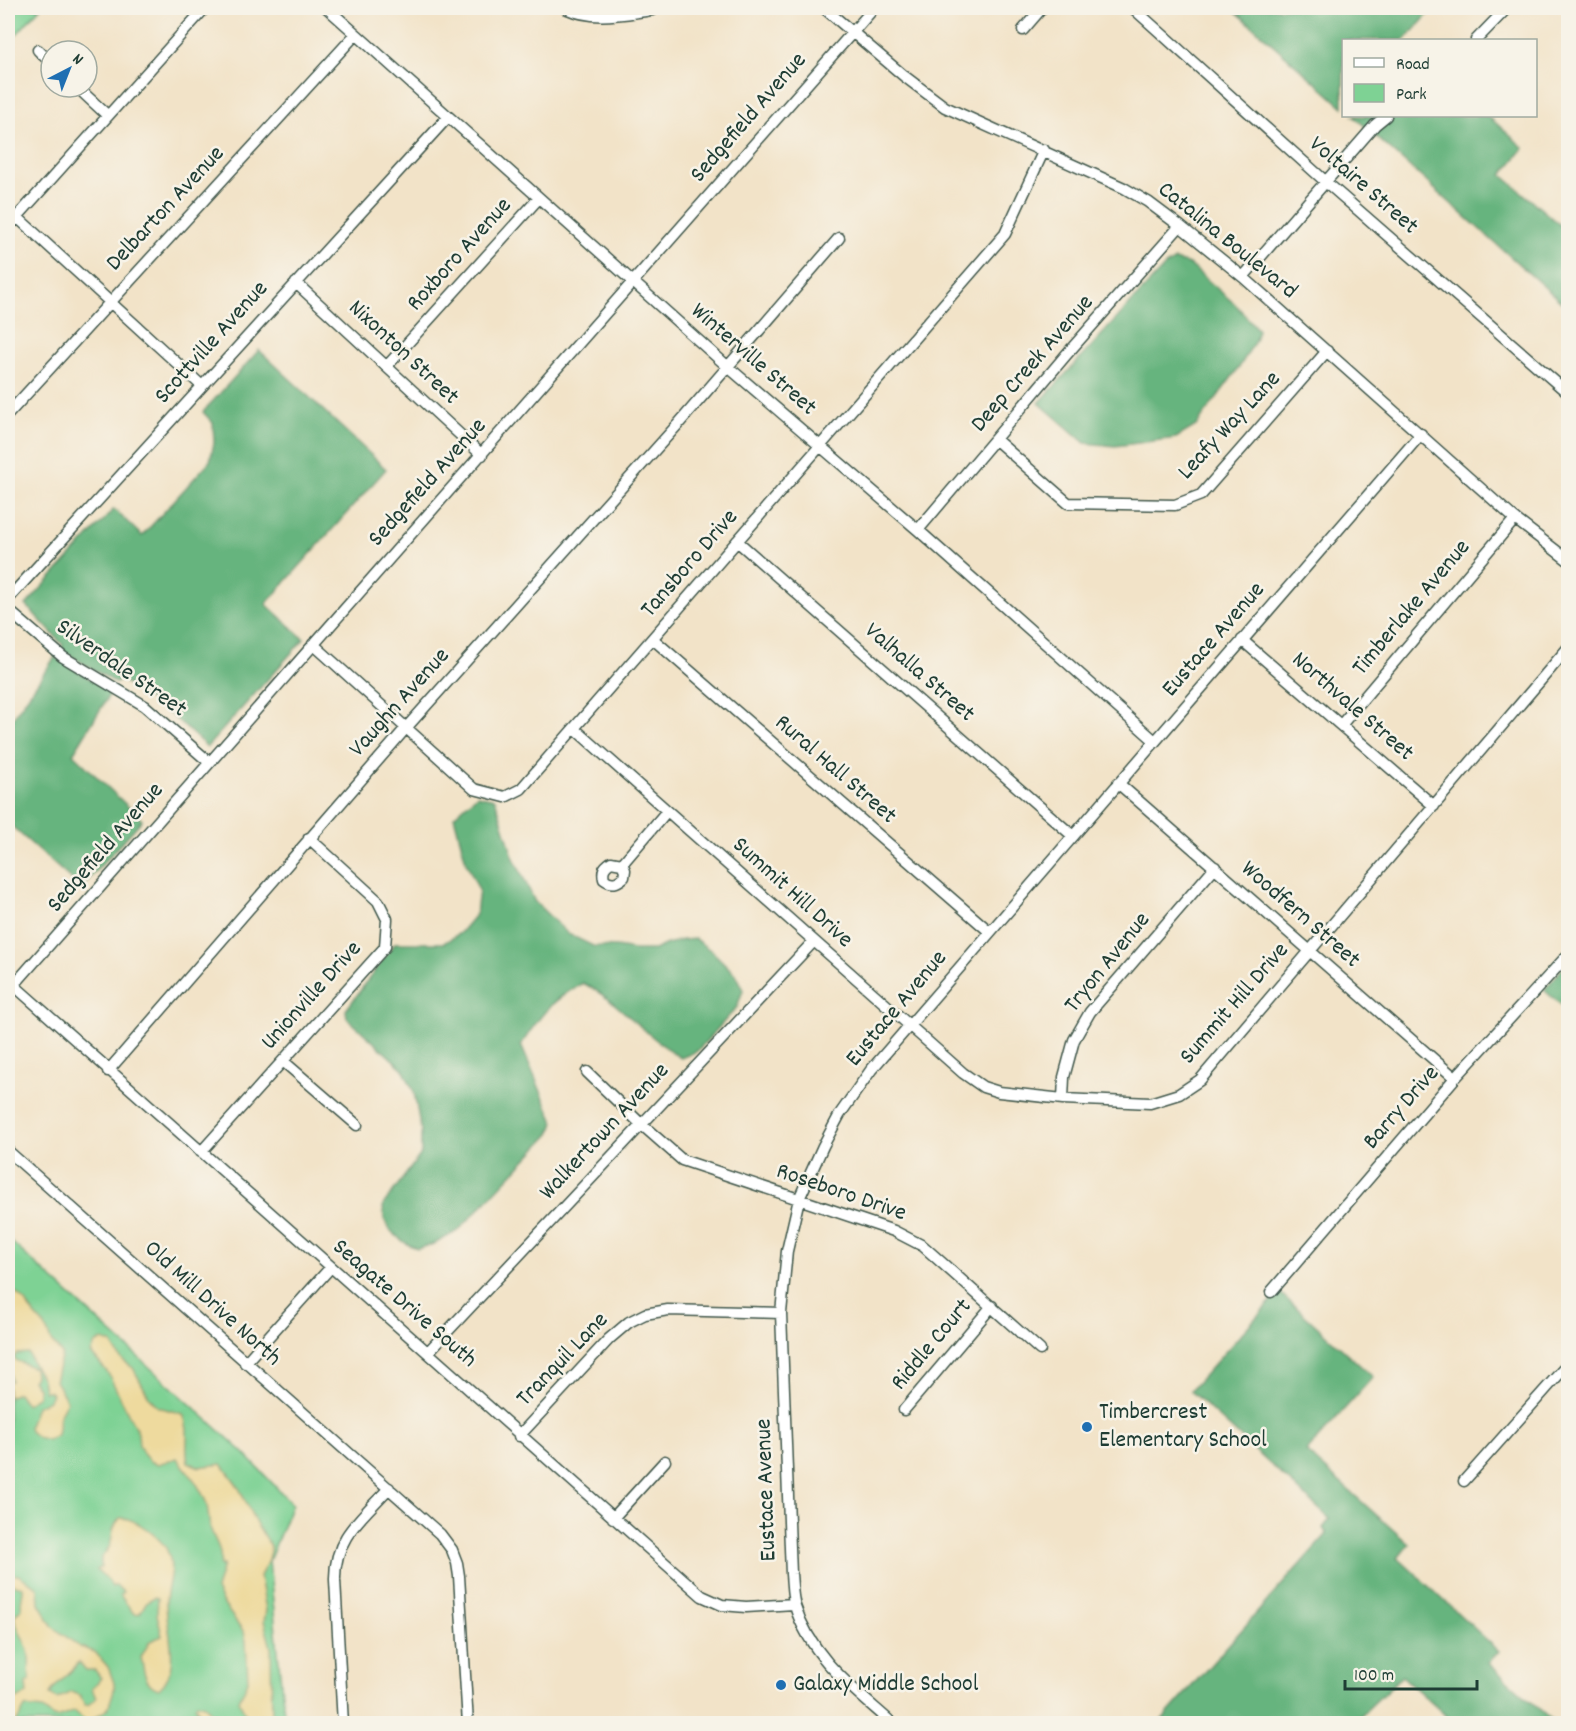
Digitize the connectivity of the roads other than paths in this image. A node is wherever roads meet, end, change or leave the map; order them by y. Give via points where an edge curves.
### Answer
1 (206, 8) edge
2 (327, 8) edge
3 (565, 8) edge
4 (656, 8) edge
5 (824, 8) edge
6 (874, 8) edge
7 (1042, 8) edge
8 (1133, 8) edge
9 (1507, 8) edge
10 (1023, 30) dead end
11 (852, 32) junction
12 (356, 34) junction
13 (1477, 39) edge
14 (90, 99) edge
15 (107, 115) junction
16 (448, 117) junction
17 (1385, 117) edge
18 (1044, 150) junction
19 (1326, 182) junction
20 (539, 198) junction
21 (17, 216) junction
22 (1180, 226) junction
23 (8, 227) edge
24 (839, 238) dead end
25 (1243, 277) junction
26 (632, 281) junction
27 (296, 284) junction
28 (110, 302) junction
29 (1327, 351) junction
30 (387, 366) junction
31 (727, 366) junction
32 (202, 386) junction
33 (1569, 393) edge
34 (8, 414) edge
35 (1421, 434) junction
36 (996, 440) junction
37 (822, 446) junction
38 (482, 455) junction
39 (1515, 519) junction
40 (918, 530) junction
41 (737, 541) junction
42 (1569, 560) edge
43 (8, 599) edge
44 (8, 610) edge
45 (654, 639) junction
46 (1242, 640) junction
47 (313, 644) junction
48 (1569, 648) edge
49 (1341, 725) junction
50 (406, 728) junction
51 (575, 729) junction
52 (1155, 741) junction
53 (209, 762) junction
54 (1118, 783) junction
55 (1434, 806) junction
56 (668, 811) junction
57 (1073, 836) junction
58 (309, 838) junction
59 (622, 864) dead end
60 (1215, 867) junction
61 (990, 932) junction
62 (814, 941) junction
63 (1309, 951) junction
64 (1569, 955) edge
65 (10, 983) edge
66 (909, 1025) junction
67 (283, 1061) junction
68 (108, 1071) junction
69 (587, 1072) dead end
70 (1455, 1078) junction
71 (1063, 1099) junction
72 (641, 1124) junction
73 (357, 1125) dead end
74 (8, 1151) edge
75 (201, 1152) junction
76 (799, 1199) junction
77 (331, 1267) junction
78 (1271, 1292) dead end
79 (992, 1306) junction
80 (781, 1313) junction
81 (1040, 1350) dead end
82 (429, 1352) junction
83 (245, 1363) junction
84 (1569, 1364) edge
85 (904, 1410) dead end
86 (519, 1436) junction
87 (664, 1461) dead end
88 (1464, 1481) dead end
89 (389, 1488) junction
90 (613, 1518) junction
91 (794, 1604) junction
92 (343, 1724) edge
93 (468, 1724) edge
94 (893, 1724) edge

1 - 15 street
2 - 12 street, Winterville Street
3 - 4 street via 600,17
5 - 11 street, Catalina Boulevard
6 - 11 street, Sedgefield Avenue
7 - 10 street
8 - 19 street, Voltaire Street
9 - 13 street
11 - 18 street, Catalina Boulevard via 945,107
11 - 26 street, Sedgefield Avenue
12 - 16 street, Winterville Street
12 - 28 street, Delbarton Avenue
14 - 15 street
15 - 21 street
16 - 20 street, Winterville Street
16 - 27 street, Scottville Avenue
17 - 19 street
18 - 22 street, Catalina Boulevard via 1124,188
18 - 37 street, Tansboro Drive via 1005,234
19 - 25 street
19 - 33 street, Voltaire Street
20 - 26 street, Winterville Street
20 - 30 street, Roxboro Avenue
21 - 23 street
21 - 28 street
22 - 25 street, Catalina Boulevard
22 - 36 street, Deep Creek Avenue
24 - 31 street, Vaughn Avenue
25 - 29 street, Catalina Boulevard
26 - 31 street, Winterville Street
26 - 38 street, Sedgefield Avenue
27 - 30 street, Nixonton Street
27 - 32 street, Scottville Avenue
28 - 32 street
28 - 34 street, Delbarton Avenue
29 - 35 street, Catalina Boulevard
29 - 36 street, Leafy Way Lane via 1201,495 1176,505 1068,503
30 - 38 street, Nixonton Street
31 - 37 street, Winterville Street
31 - 50 street, Vaughn Avenue
32 - 43 street, Scottville Avenue
35 - 39 street, Catalina Boulevard
35 - 46 street, Eustace Avenue
36 - 40 street, Deep Creek Avenue
37 - 40 street, Winterville Street
37 - 41 street, Tansboro Drive
38 - 47 street, Sedgefield Avenue
39 - 42 street, Catalina Boulevard
39 - 49 street, Timberlake Avenue
40 - 52 street, Winterville Street
41 - 45 street, Tansboro Drive
41 - 57 street, Valhalla Street
44 - 53 street, Silverdale Street via 63,657 145,706
45 - 51 street, Tansboro Drive
45 - 61 street, Rural Hall Street
46 - 49 street, Northvale Street
46 - 52 street, Eustace Avenue
47 - 50 street, Tansboro Drive
47 - 53 street, Sedgefield Avenue
48 - 55 street, Summit Hill Drive
49 - 55 street, Northvale Street
50 - 51 street, Tansboro Drive via 474,789 505,797 521,789
50 - 58 street, Vaughn Avenue
51 - 56 street, Summit Hill Drive
52 - 54 street, Eustace Avenue
53 - 65 street, Sedgefield Avenue
54 - 57 street, Eustace Avenue
54 - 60 street, Woodfern Street
55 - 63 street, Summit Hill Drive
56 - 59 street
56 - 62 street, Summit Hill Drive
57 - 61 street, Eustace Avenue
58 - 67 street, Unionville Drive via 378,901 387,919 385,947
58 - 68 street, Vaughn Avenue
60 - 63 street, Woodfern Street
60 - 71 street, Tryon Avenue via 1090,1012 1074,1040 1064,1077
61 - 66 street, Eustace Avenue
62 - 66 street, Summit Hill Drive
62 - 72 street, Walkertown Avenue
63 - 70 street, Woodfern Street
63 - 71 street, Summit Hill Drive via 1200,1080 1179,1094 1150,1103
64 - 70 street, Barry Drive
65 - 68 street, Seagate Drive South
66 - 71 street, Summit Hill Drive via 983,1087
66 - 76 street, Eustace Avenue via 840,1114
67 - 73 street
67 - 75 street, Unionville Drive
68 - 75 street, Seagate Drive South
69 - 72 street, Roseboro Drive
70 - 78 street, Barry Drive
72 - 76 street, Roseboro Drive via 682,1160
72 - 82 street, Walkertown Avenue
74 - 83 street, Old Mill Drive North
75 - 77 street, Seagate Drive South
76 - 79 street, Roseboro Drive via 894,1231 923,1246
76 - 80 street, Eustace Avenue via 787,1251
77 - 82 street, Seagate Drive South
77 - 83 street
79 - 81 street, Roseboro Drive
79 - 85 street, Riddle Court
80 - 86 street, Tranquil Lane via 668,1310 645,1314 609,1339
80 - 91 street, Eustace Avenue
82 - 86 street, Seagate Drive South
83 - 89 street, Old Mill Drive North
84 - 88 street
86 - 90 street, Seagate Drive South
87 - 90 street
89 - 92 street via 346,1536 336,1558
89 - 93 street, Old Mill Drive North via 440,1534 457,1563
90 - 91 street, Seagate Drive South via 702,1596 722,1605
91 - 94 street, Eustace Avenue via 804,1629 831,1669

